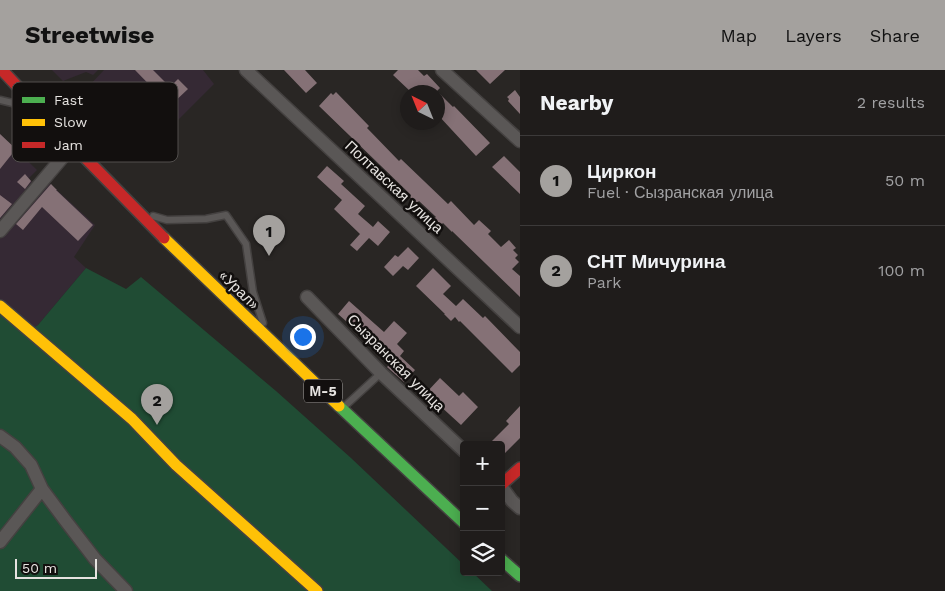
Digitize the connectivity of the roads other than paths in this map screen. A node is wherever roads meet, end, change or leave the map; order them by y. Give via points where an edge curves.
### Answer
1 (2, 70) edge
2 (246, 70) edge
3 (442, 70) edge
4 (13, 82) edge
5 (520, 142) edge
6 (59, 162) edge
7 (90, 162) edge
8 (137, 210) junction
9 (0, 231) edge
10 (307, 296) dead end
11 (0, 306) edge
12 (520, 327) edge
13 (268, 338) junction
14 (380, 373) junction
15 (342, 409) junction
16 (0, 436) edge
17 (460, 447) edge
18 (520, 468) edge
19 (505, 482) edge
20 (42, 489) junction
21 (505, 491) edge
22 (520, 508) edge
23 (460, 519) edge
24 (0, 542) edge
25 (505, 563) edge
26 (520, 576) edge
27 (126, 591) edge
28 (317, 591) edge

1 - 4 main road, «Урал» / М-5
2 - 12 street, Полтавская улица
3 - 5 street
6 - 9 street
7 - 8 main road, «Урал» / М-5
8 - 13 main road, «Урал» / М-5
8 - 13 lane via 167,220 226,215 246,244 253,292
10 - 14 street, Сызранская улица
11 - 28 main road via 132,418 176,465
13 - 15 main road, «Урал» / М-5
14 - 15 lane
14 - 17 street, Сызранская улица
15 - 23 main road, «Урал» / М-5
16 - 20 street via 31,465
18 - 19 main road
20 - 24 street
20 - 27 street via 95,559
21 - 22 street
25 - 26 main road

